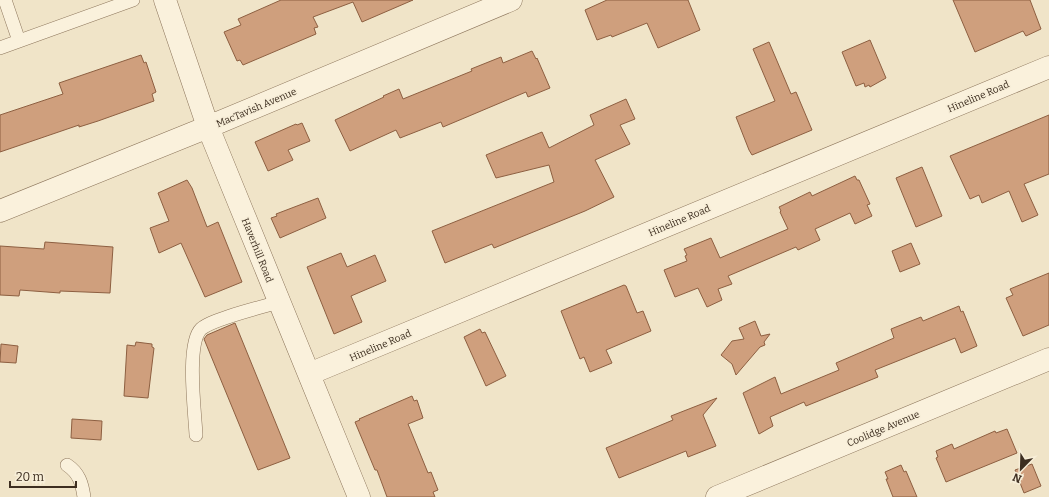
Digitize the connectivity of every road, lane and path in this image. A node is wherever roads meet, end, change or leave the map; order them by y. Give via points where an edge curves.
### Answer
1 (5, 0) edge
2 (133, 0) edge
3 (165, 0) edge
4 (511, 0) edge
5 (19, 41) junction
6 (0, 48) edge
7 (1049, 66) edge
8 (208, 127) junction
9 (0, 211) edge
10 (279, 302) junction
11 (1049, 359) edge
12 (309, 374) junction
13 (196, 435) dead end
14 (67, 465) dead end
15 (84, 497) edge
16 (359, 497) edge
17 (717, 497) edge

1 - 5 lane
2 - 5 lane
3 - 8 street, Haverhill Road
4 - 8 street, MacTavish Avenue
5 - 6 lane
7 - 12 street, Hineline Road
8 - 9 street, MacTavish Avenue
8 - 10 street, Haverhill Road
10 - 12 street, Haverhill Road
10 - 13 lane via 211,323 200,330 195,342 192,364
11 - 17 street, Coolidge Avenue
12 - 16 street, Haverhill Road
14 - 15 lane via 80,478

